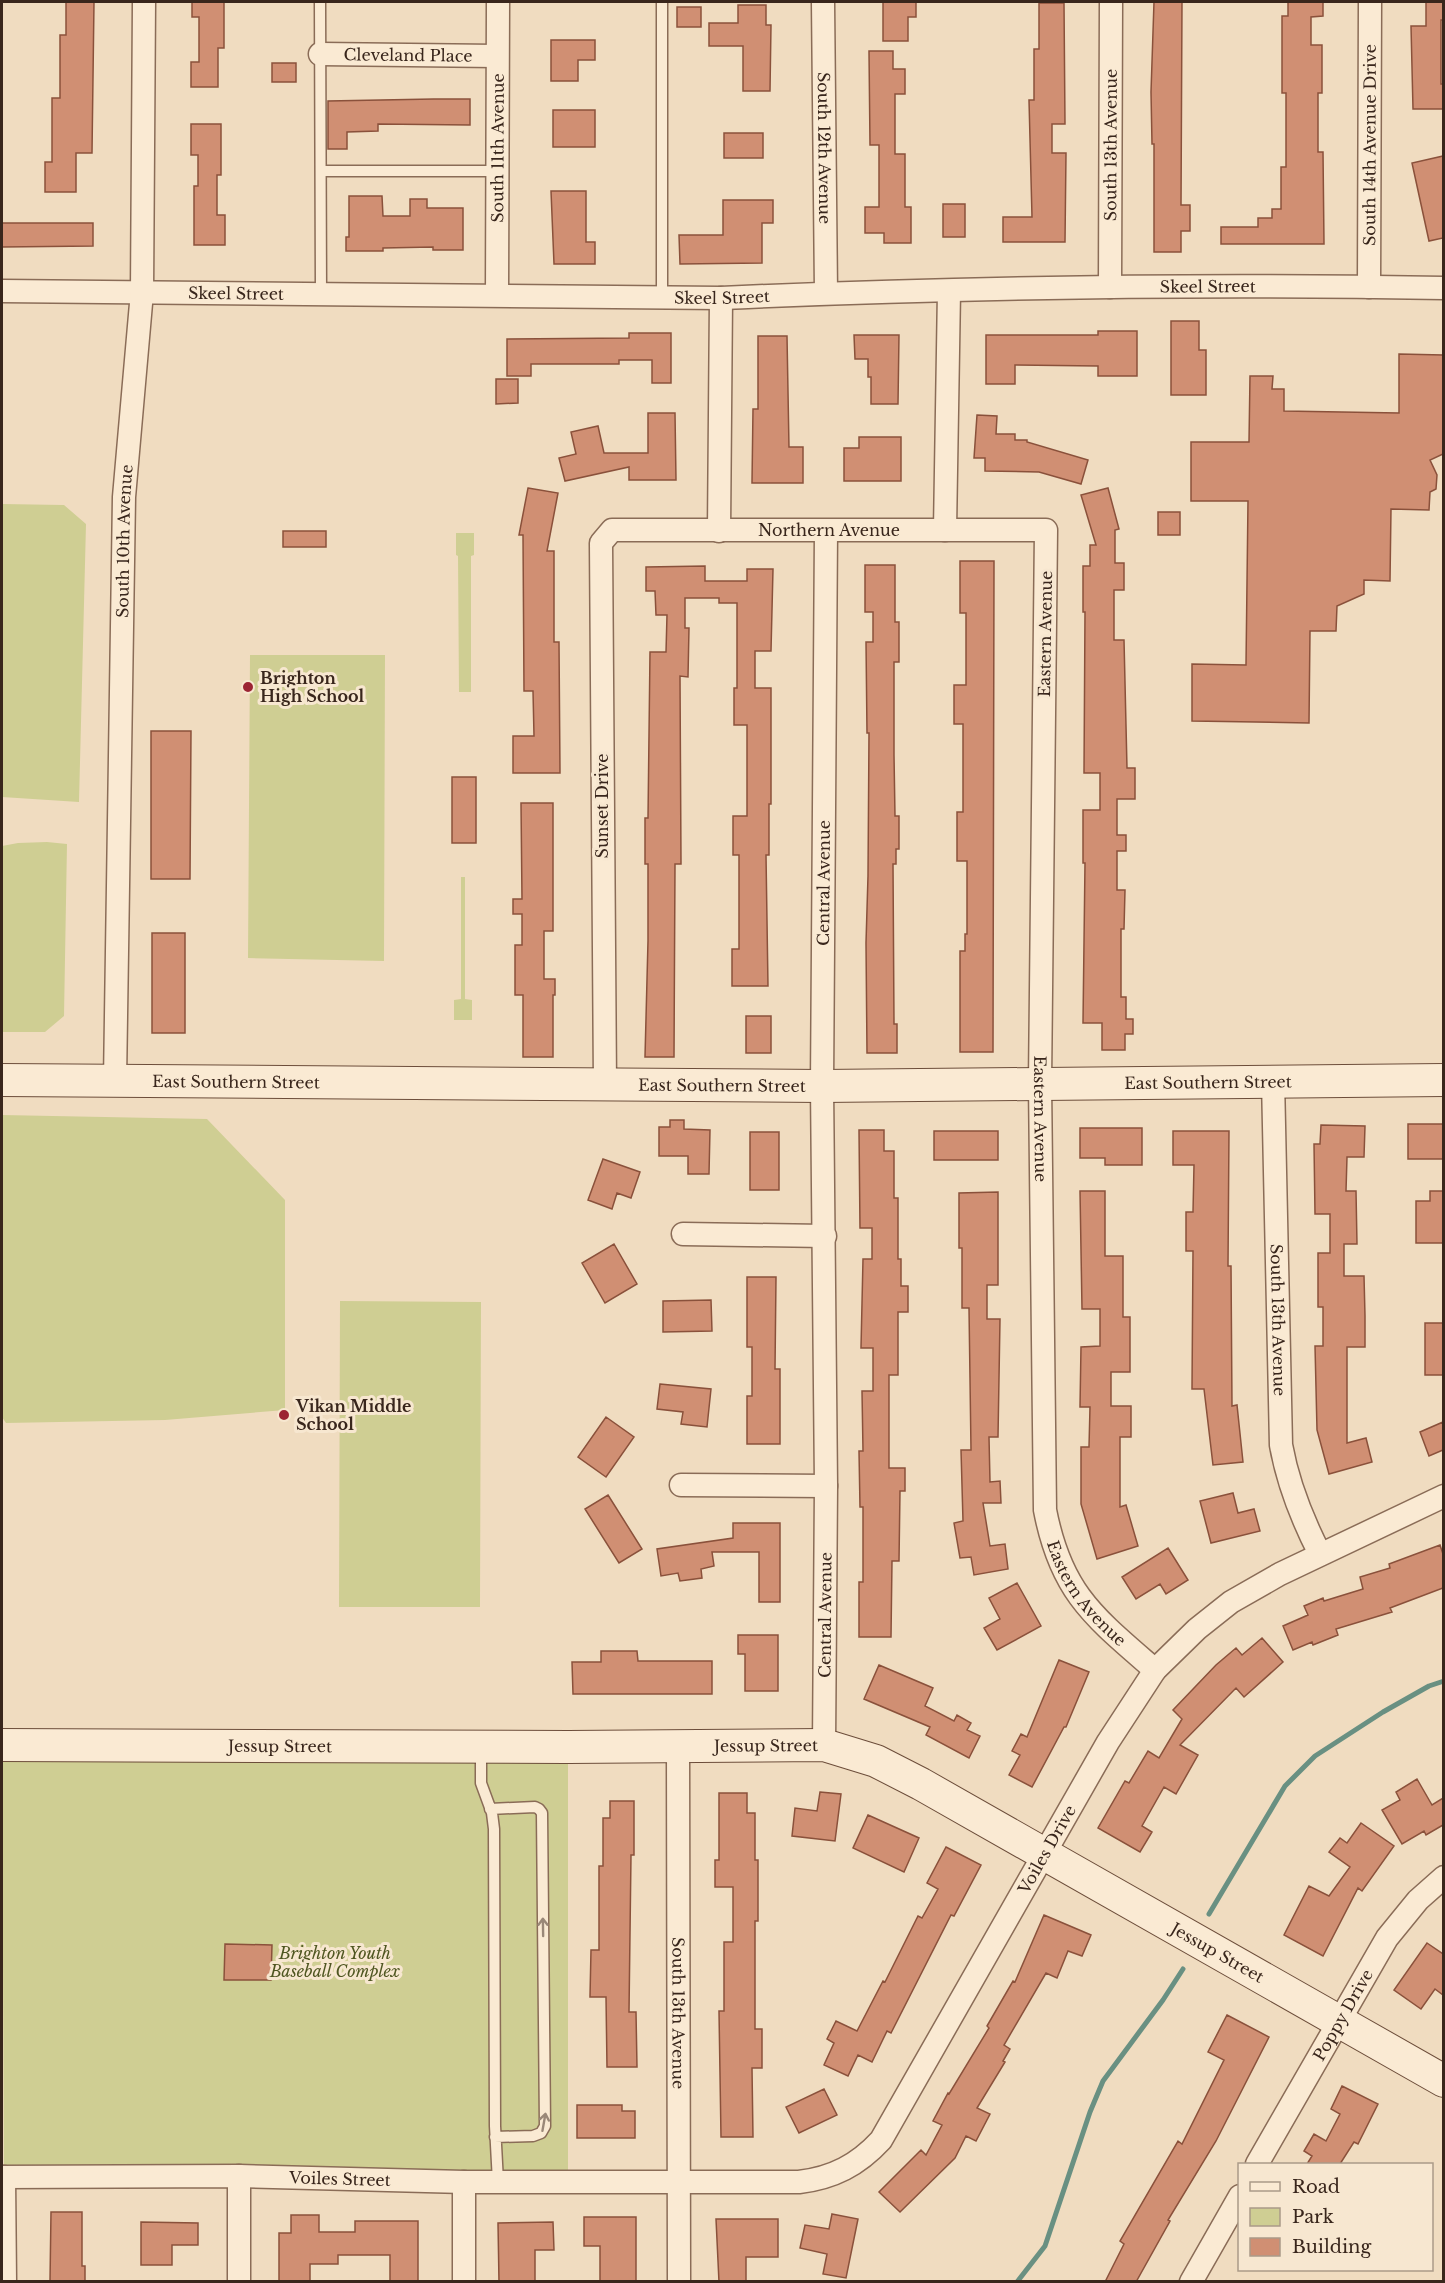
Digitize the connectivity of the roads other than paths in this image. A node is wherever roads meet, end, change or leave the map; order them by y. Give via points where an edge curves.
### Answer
1 (144, 2) edge
2 (320, 2) edge
3 (498, 2) edge
4 (662, 2) edge
5 (823, 2) edge
6 (1112, 2) edge
7 (1370, 2) edge
8 (320, 54) junction
9 (497, 56) junction
10 (321, 171) junction
11 (496, 171) junction
12 (1368, 286) junction
13 (1110, 287) junction
14 (1443, 288) edge
15 (2, 291) edge
16 (949, 291) junction
17 (142, 292) junction
18 (826, 293) junction
19 (321, 294) junction
20 (497, 295) junction
21 (662, 297) junction
22 (721, 298) junction
23 (612, 530) joint
24 (945, 530) junction
25 (1046, 530) joint
26 (718, 531) junction
27 (826, 531) junction
28 (2, 1080) edge
29 (1273, 1080) junction
30 (1443, 1080) edge
31 (115, 1081) junction
32 (1040, 1083) junction
33 (604, 1085) junction
34 (822, 1086) junction
35 (683, 1234) dead end
36 (825, 1236) junction
37 (681, 1485) dead end
38 (826, 1486) junction
39 (1443, 1496) edge
40 (1320, 1554) junction
41 (1155, 1670) junction
42 (2, 1745) edge
43 (824, 1745) junction
44 (481, 1746) junction
45 (678, 1746) junction
46 (490, 1809) junction
47 (1044, 1854) junction
48 (1443, 1877) edge
49 (1339, 2021) junction
50 (1443, 2081) edge
51 (495, 2137) junction
52 (1258, 2163) edge
53 (239, 2176) junction
54 (3, 2177) edge
55 (679, 2181) junction
56 (464, 2182) junction
57 (498, 2182) junction
58 (1238, 2198) edge
59 (5, 2282) edge
60 (239, 2282) edge
61 (464, 2282) edge
62 (679, 2282) edge
63 (1191, 2282) edge

1 - 17 street, South 10th Avenue
2 - 8 lane
3 - 9 street, South 11th Avenue
4 - 21 lane
5 - 18 street, South 12th Avenue
6 - 13 street, South 13th Avenue
7 - 12 street, South 14th Avenue Drive
8 - 9 street, Cleveland Place
8 - 10 lane
9 - 11 street, South 11th Avenue
10 - 11 lane
10 - 19 lane
11 - 20 street, South 11th Avenue
12 - 13 street, Skeel Street
12 - 14 street, Skeel Street
13 - 16 street, Skeel Street
15 - 17 street, Skeel Street
16 - 18 street, Skeel Street
16 - 24 street
17 - 19 street, Skeel Street
17 - 31 street, South 10th Avenue via 124,497
18 - 22 street, Skeel Street
19 - 20 street, Skeel Street
20 - 21 street, Skeel Street
21 - 22 street, Skeel Street
22 - 26 street
23 - 26 street, Northern Avenue
23 - 33 street, Sunset Drive via 602,543
24 - 25 street, Northern Avenue
24 - 27 street, Northern Avenue
25 - 32 street, Eastern Avenue
26 - 27 street, Northern Avenue
27 - 34 street, Central Avenue
28 - 31 street, East Southern Street
29 - 30 street, East Southern Street
29 - 32 street, East Southern Street
29 - 40 street, South 13th Avenue via 1281,1445 1295,1499
31 - 33 street, East Southern Street
32 - 34 street, East Southern Street
32 - 41 street, Eastern Avenue via 1043,1433 1048,1527 1057,1558 1081,1601
33 - 34 street, East Southern Street
34 - 36 street, Central Avenue
35 - 36 street
36 - 38 street, Central Avenue
37 - 38 street
38 - 43 street, Central Avenue
39 - 40 street, Voiles Drive
40 - 41 street, Voiles Drive via 1231,1602
41 - 47 street, Voiles Drive via 1108,1742
42 - 44 street, Jessup Street
43 - 45 street, Jessup Street
43 - 47 street, Jessup Street via 876,1761
44 - 45 street, Jessup Street
44 - 46 lane via 481,1783
45 - 55 street, South 13th Avenue
46 - 51 lane via 494,1829
51 -> 46 lane via 533,2136 545,2126 542,1813 535,1807
47 - 49 street, Jessup Street
47 - 55 street, Voiles Drive via 899,2112 874,2148 838,2173 814,2180
48 - 49 street, Poppy Drive via 1387,1938
49 - 50 street, Jessup Street
49 - 52 street, Poppy Drive
51 - 57 lane
53 - 54 street, Voiles Street
53 - 56 street, Voiles Street
53 - 60 street
54 - 59 street
55 - 57 street, Voiles Street
55 - 62 street, South 13th Avenue
56 - 57 street, Voiles Street
56 - 61 street
58 - 63 street

